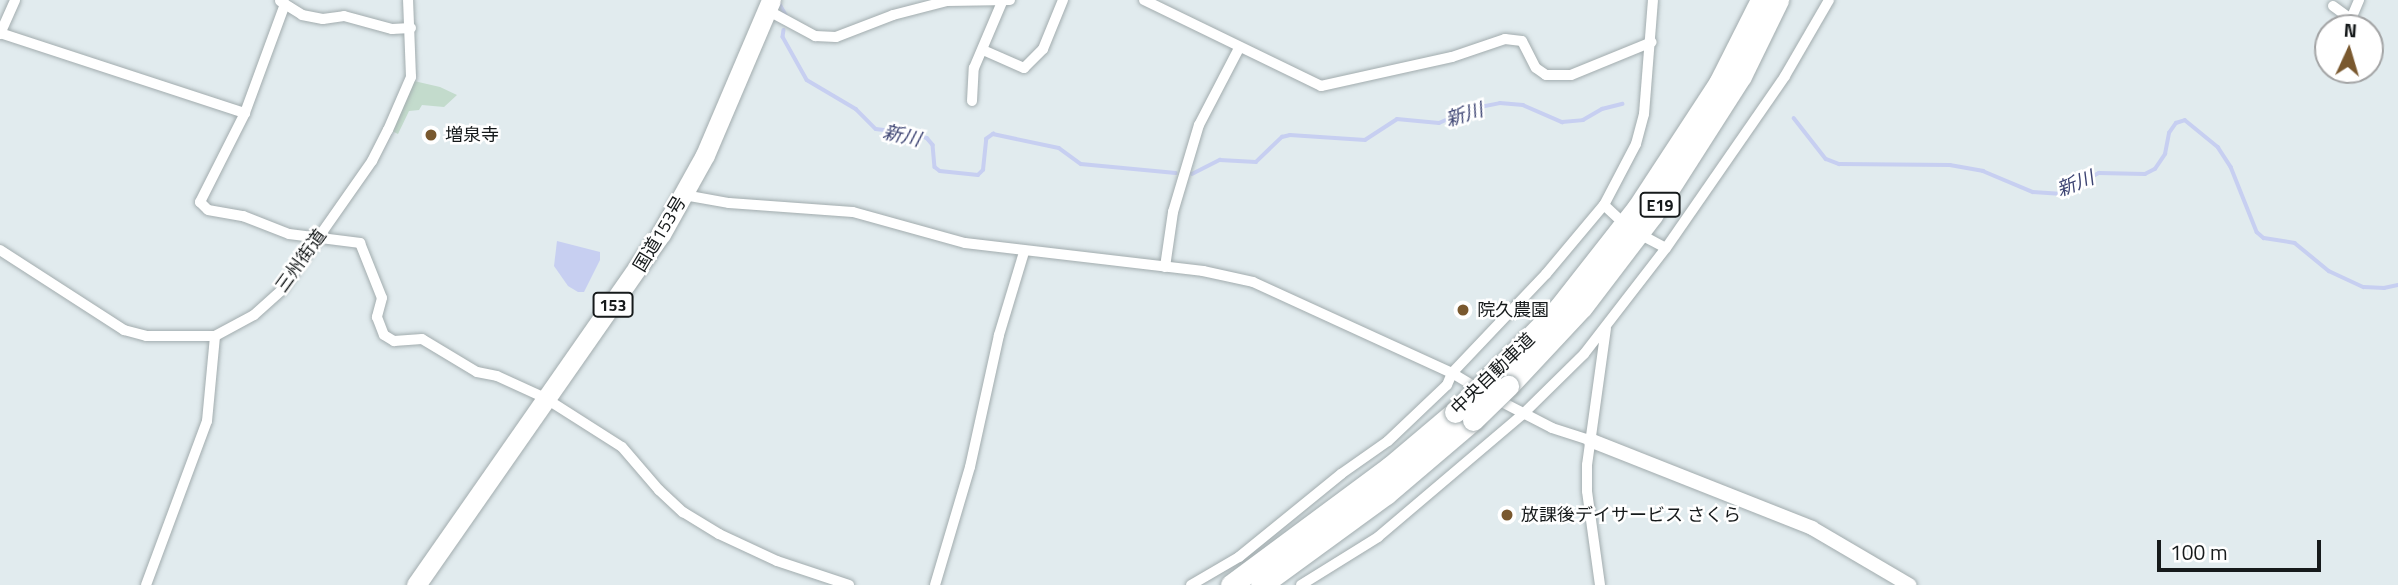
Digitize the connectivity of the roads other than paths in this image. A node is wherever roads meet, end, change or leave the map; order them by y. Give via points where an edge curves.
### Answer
1 (15, 0) edge
2 (408, 0) edge
3 (1063, 0) edge
4 (1144, 0) edge
5 (1653, 0) edge
6 (1778, 0) edge
7 (1829, 0) edge
8 (2359, 0) edge
9 (1006, 1) edge
10 (282, 2) edge
11 (770, 4) edge
12 (1759, 4) edge
13 (2333, 6) dead end
14 (411, 28) junction
15 (0, 34) edge
16 (1652, 42) junction
17 (1239, 48) junction
18 (983, 50) junction
19 (972, 101) dead end
20 (245, 113) junction
21 (684, 195) junction
22 (1604, 205) junction
23 (1617, 217) dead end
24 (319, 237) junction
25 (1647, 238) dead end
26 (1665, 248) junction
27 (0, 250) edge
28 (1024, 252) junction
29 (1166, 267) junction
30 (1606, 328) junction
31 (215, 336) junction
32 (1452, 373) junction
33 (1499, 382) junction
34 (545, 398) junction
35 (1522, 415) junction
36 (1464, 416) junction
37 (1590, 440) junction
38 (146, 585) edge
39 (416, 585) edge
40 (849, 585) edge
41 (935, 585) edge
42 (1191, 585) edge
43 (1231, 585) edge
44 (1261, 585) edge
45 (1301, 585) edge
46 (1600, 585) edge
47 (1909, 585) edge

1 - 15 street
2 - 14 street, 三州街道
3 - 18 street via 1043,49 1024,68
4 - 17 street
5 - 16 street
6 - 33 highway, 中央自動車道 / E19 via 1741,76 1652,215 1582,307
7 - 26 street via 1785,76
8 - 13 street via 2351,19
9 - 11 street via 947,1 836,37 815,36
9 - 18 street
10 - 14 street via 302,15 344,16 392,29
10 - 20 street
11 - 21 highway, 国道153号 / 153
12 - 33 highway, 中央自動車道 / E19 via 1713,94 1638,208
14 - 24 street, 三州街道 via 411,77 388,130
15 - 20 street
16 - 17 street via 1571,75 1546,75 1536,68 1522,41 1505,39 1452,57 1321,86
16 - 22 street via 1636,144
17 - 29 street via 1212,94 1195,137 1173,212
18 - 19 street via 975,68
20 - 24 street via 200,202 208,210 243,216 289,234
21 - 28 street via 853,212 965,243
21 - 34 highway, 国道153号 / 153 via 648,256
22 - 23 street
22 - 32 street
24 - 31 street, 三州街道 via 281,291 254,315
24 - 34 street via 360,243 382,298 377,317 384,335 394,341 422,339 477,372
25 - 26 street
26 - 30 street
27 - 31 street via 124,330 146,336
28 - 29 street
28 - 41 street
29 - 32 street via 1253,282
30 - 35 street
30 - 37 street
31 - 38 street via 207,421
32 - 35 street
32 - 42 street via 1447,384 1388,441 1239,557
33 - 36 highway, 中央自動車道 / E19, bridge
34 - 39 highway, 国道153号 / 153
34 - 40 street via 622,447 659,490 707,526 778,561
35 - 37 street
35 - 45 street via 1378,537
36 - 43 highway, 中央自動車道 / E19
36 - 44 highway, 中央自動車道 / E19 via 1386,494
37 - 46 street via 1587,491
37 - 47 street via 1802,523

